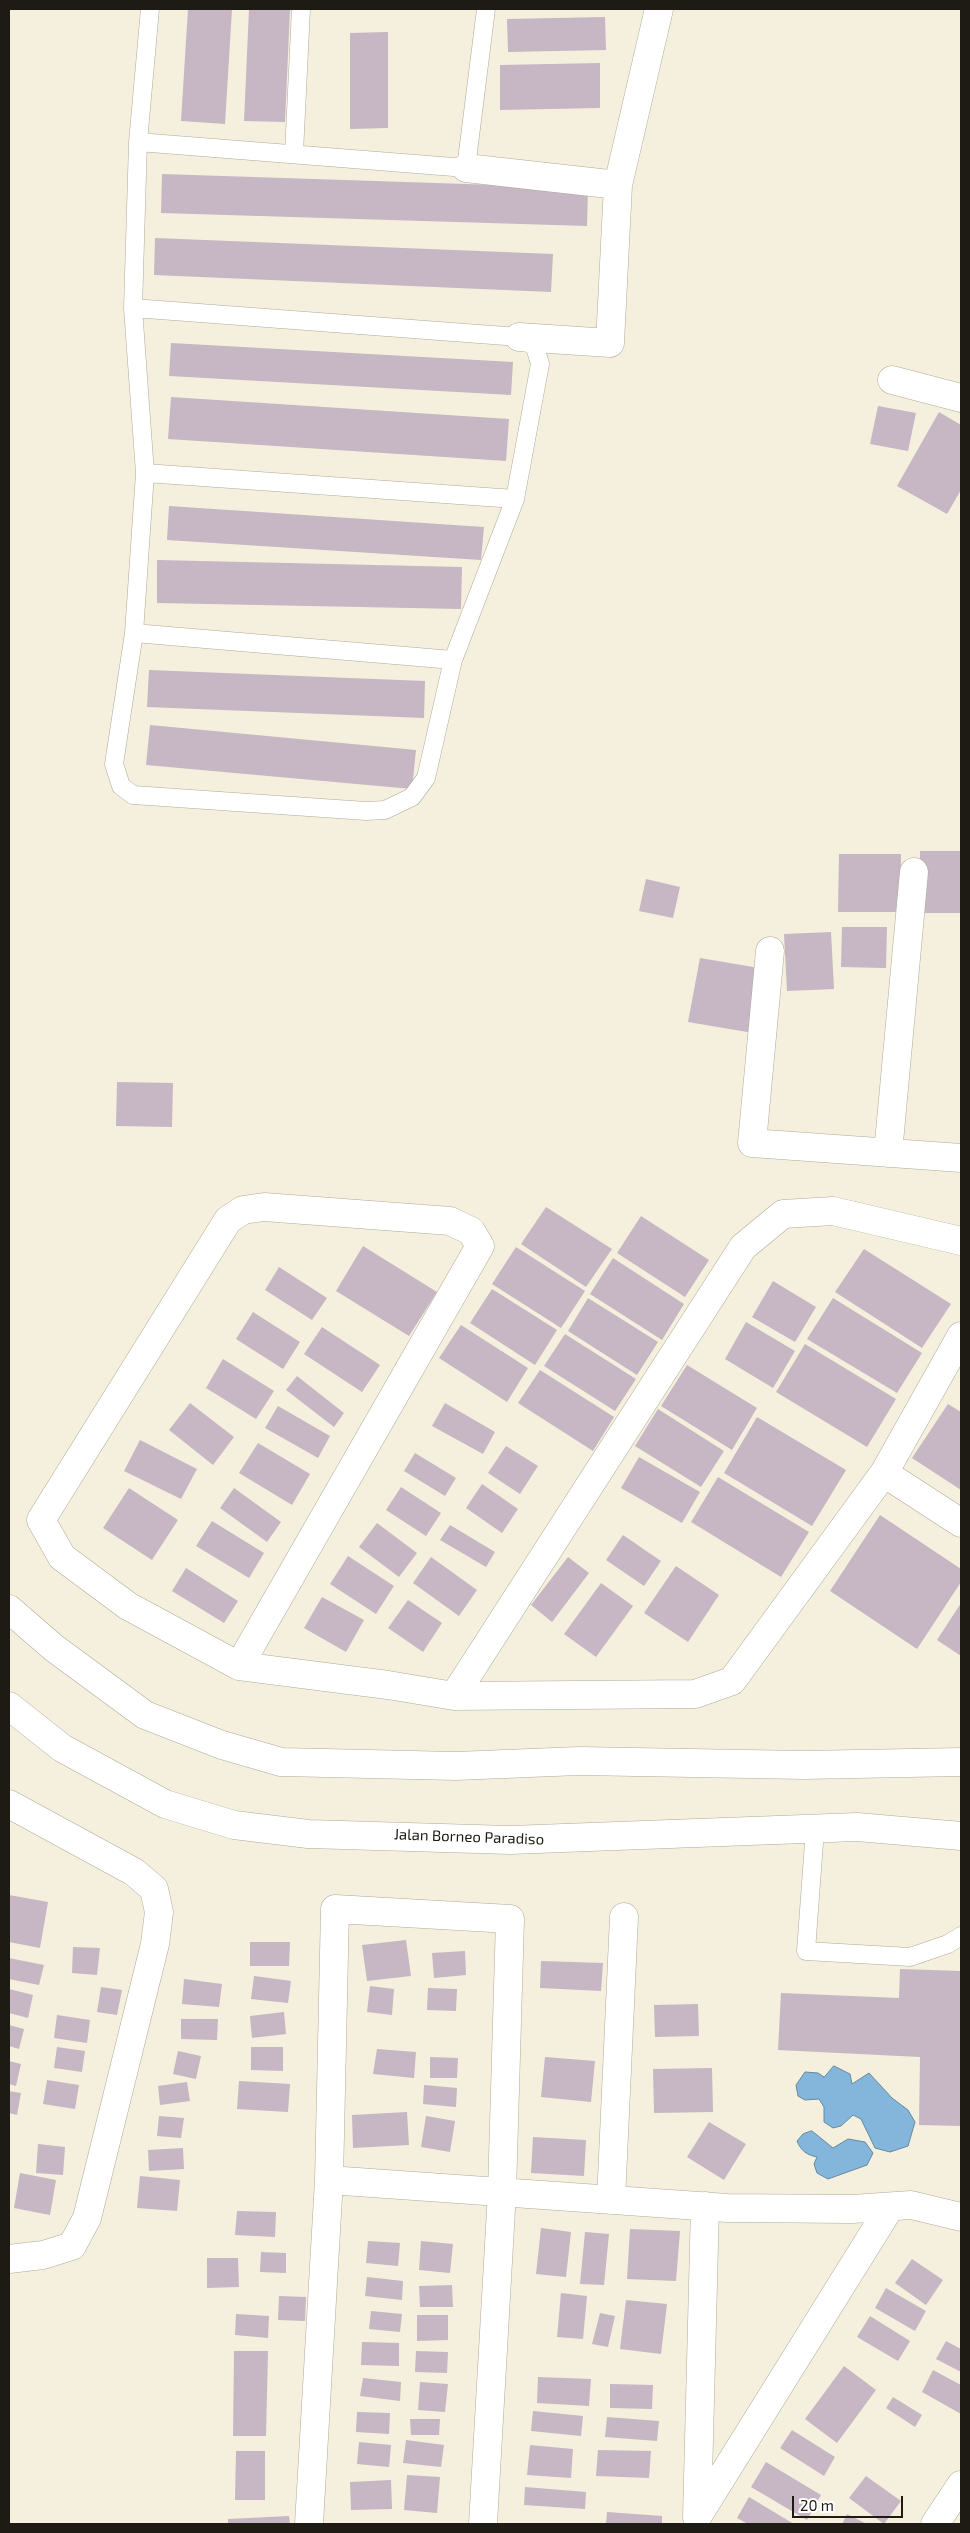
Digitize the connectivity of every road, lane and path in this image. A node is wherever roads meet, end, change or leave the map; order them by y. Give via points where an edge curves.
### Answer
1 (150, 9) edge
2 (301, 9) edge
3 (486, 9) edge
4 (658, 9) edge
5 (138, 142) junction
6 (294, 153) junction
7 (466, 168) junction
8 (618, 185) junction
9 (134, 308) junction
10 (519, 337) junction
11 (892, 380) dead end
12 (961, 398) edge
13 (144, 473) junction
14 (515, 500) junction
15 (134, 633) junction
16 (453, 660) junction
17 (914, 872) dead end
18 (770, 951) dead end
19 (888, 1153) junction
20 (961, 1158) edge
21 (961, 1241) edge
22 (961, 1336) edge
23 (884, 1472) junction
24 (961, 1523) edge
25 (9, 1609) edge
26 (239, 1666) junction
27 (454, 1696) junction
28 (9, 1706) edge
29 (961, 1762) edge
30 (9, 1804) edge
31 (815, 1829) junction
32 (961, 1836) edge
33 (624, 1917) dead end
34 (961, 1936) edge
35 (328, 2180) junction
36 (502, 2192) junction
37 (611, 2200) junction
38 (704, 2206) junction
39 (890, 2207) junction
40 (961, 2217) edge
41 (9, 2260) edge
42 (961, 2485) edge
43 (697, 2521) edge
44 (309, 2524) edge
45 (483, 2524) edge
46 (935, 2524) edge

1 - 5 lane
2 - 6 lane
3 - 7 lane
4 - 8 street
5 - 6 lane
5 - 9 lane
6 - 7 lane
7 - 8 street
8 - 10 street via 610,342
9 - 10 lane
9 - 13 lane
10 - 14 lane via 535,347 540,364
11 - 12 street
13 - 14 lane
13 - 15 lane
14 - 16 lane
15 - 16 lane
15 - 16 lane via 114,764 121,786 133,795 385,810 412,797 426,778
17 - 19 street
18 - 19 street via 752,1143
19 - 20 street
21 - 27 street via 833,1211 783,1214 743,1247
22 - 23 street
23 - 24 street
23 - 27 street via 732,1681 695,1694
25 - 29 street via 54,1648 145,1715 222,1745 281,1762 456,1766 579,1761 804,1765
26 - 26 street via 480,1246 471,1231 450,1221 264,1207 243,1210 228,1220 41,1520 62,1557 121,1601
26 - 27 street
28 - 31 street, Jalan Borneo Paradiso via 62,1748 165,1804 234,1825 308,1834 510,1840
30 - 41 street via 134,1872 154,1889 159,1912 155,1944 87,2218 72,2246
31 - 32 street, Jalan Borneo Paradiso via 857,1828
31 - 34 lane via 806,1951 910,1957
33 - 37 street
35 - 36 street
35 - 36 street via 335,1909 510,1919
35 - 44 street
36 - 37 street
36 - 45 street
37 - 38 street
38 - 39 street
38 - 43 street
39 - 40 street via 911,2205
39 - 43 street
42 - 46 street

